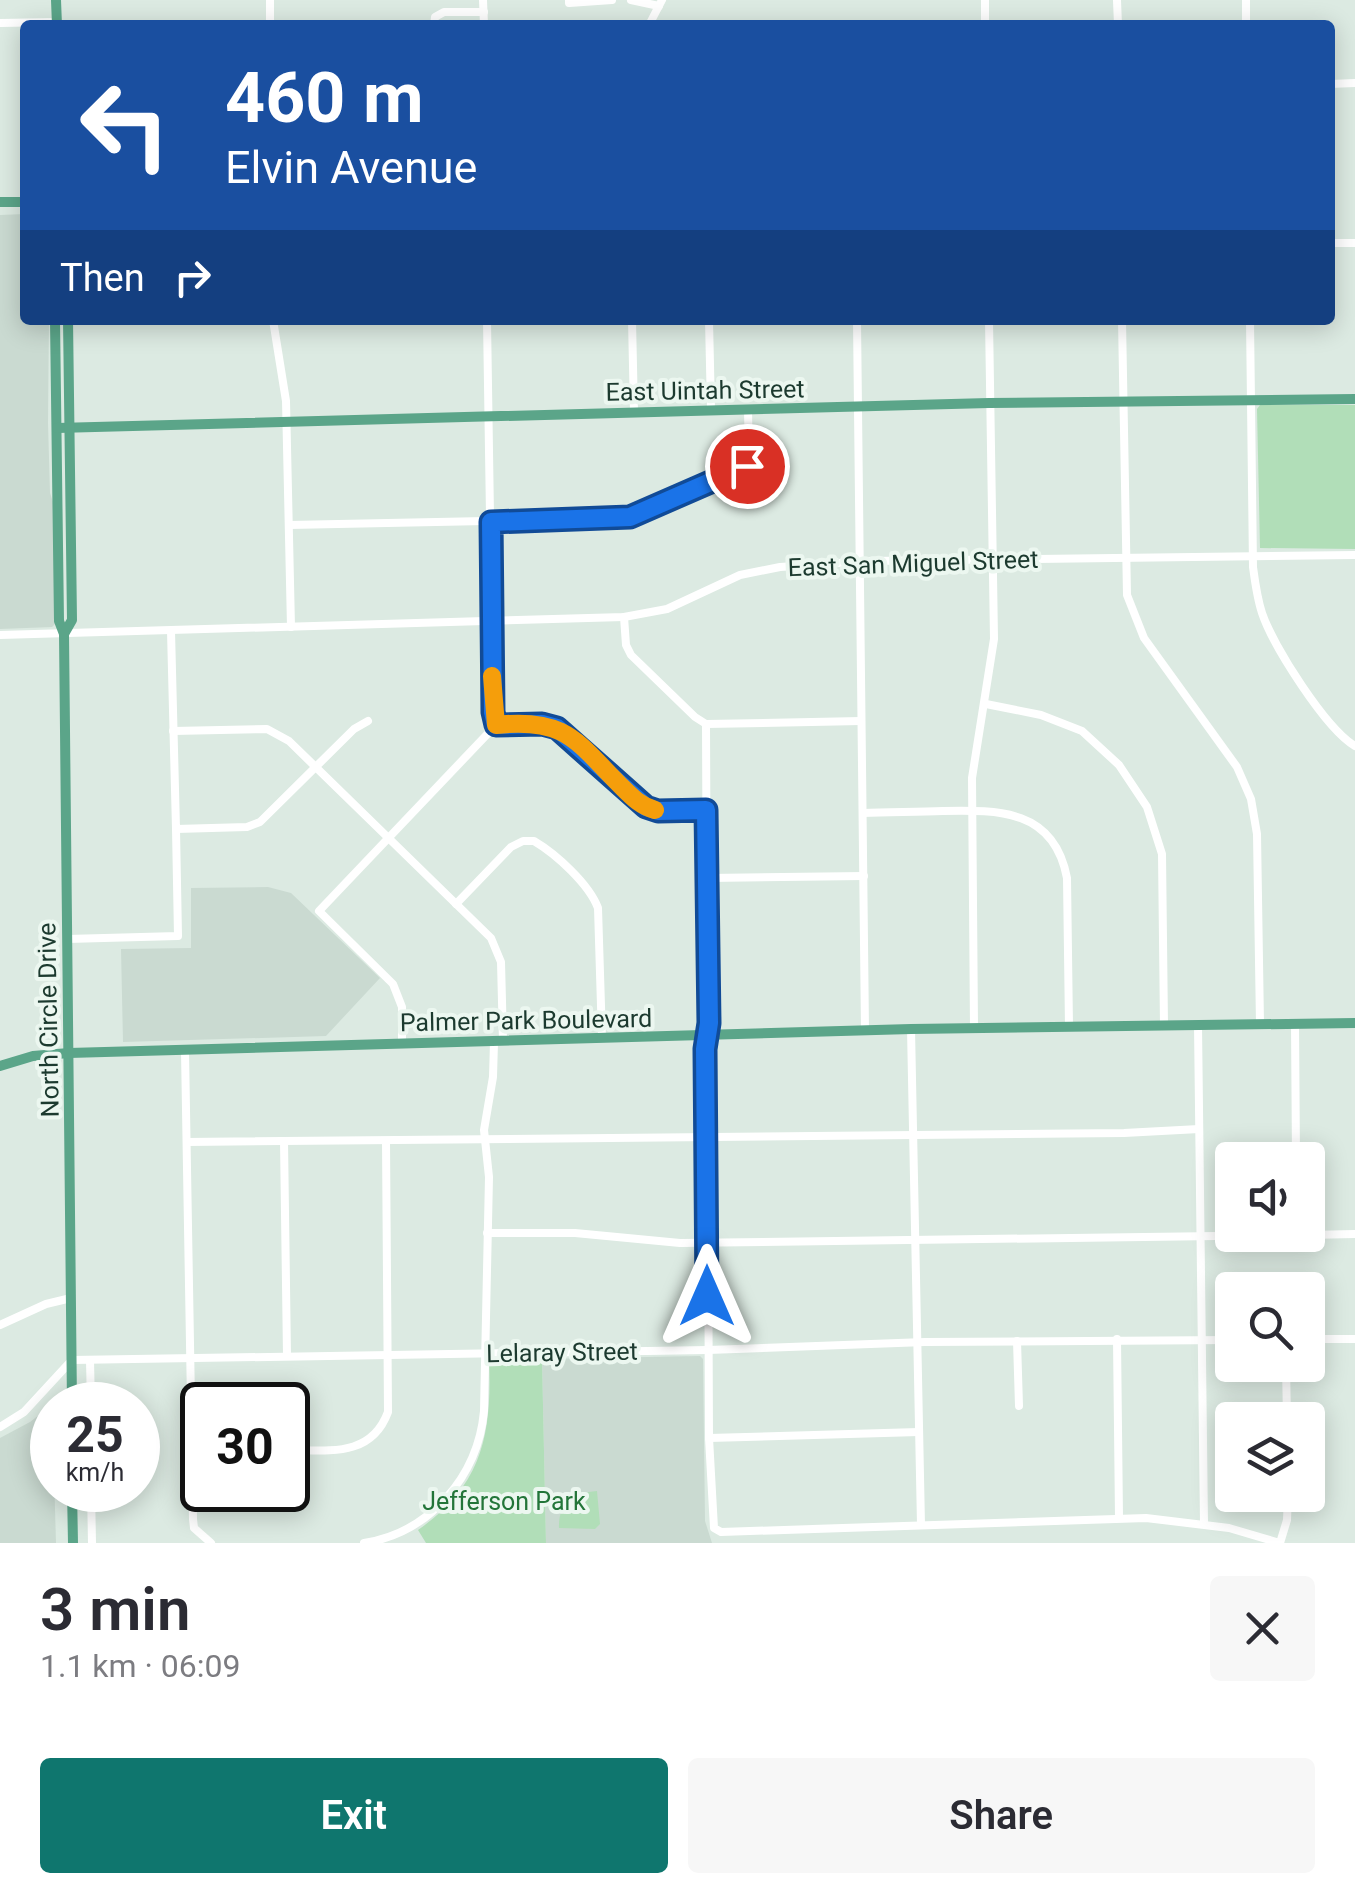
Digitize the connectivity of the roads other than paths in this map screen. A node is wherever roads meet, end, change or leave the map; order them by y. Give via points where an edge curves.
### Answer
1 (484, 0) edge
2 (569, 0) edge
3 (612, 0) edge
4 (631, 0) edge
5 (660, 3) edge
6 (484, 12) junction
7 (435, 20) edge
8 (484, 20) edge
9 (56, 325) edge
10 (68, 325) edge
11 (275, 325) edge
12 (487, 325) edge
13 (632, 325) edge
14 (709, 325) edge
15 (857, 325) edge
16 (988, 325) edge
17 (1122, 325) edge
18 (1250, 325) edge
19 (1355, 399) edge
20 (1252, 400) junction
21 (1122, 402) junction
22 (989, 404) junction
23 (858, 406) junction
24 (748, 409) junction
25 (711, 410) junction
26 (634, 412) junction
27 (489, 416) junction
28 (286, 422) junction
29 (63, 428) junction
30 (491, 522) junction
31 (289, 525) junction
32 (1355, 555) edge
33 (1254, 556) junction
34 (1124, 557) junction
35 (994, 560) junction
36 (861, 563) junction
37 (624, 617) junction
38 (492, 621) junction
39 (291, 627) junction
40 (171, 631) junction
41 (64, 634) junction
42 (0, 635) edge
43 (986, 704) junction
44 (368, 721) dead end
45 (862, 722) junction
46 (706, 724) junction
47 (496, 725) junction
48 (173, 731) junction
49 (1355, 746) edge
50 (316, 768) junction
51 (706, 810) junction
52 (971, 810) junction
53 (863, 813) junction
54 (176, 828) junction
55 (388, 838) junction
56 (864, 876) junction
57 (708, 878) junction
58 (456, 904) junction
59 (67, 940) junction
60 (1354, 1019) edge
61 (1295, 1023) junction
62 (1260, 1024) junction
63 (1198, 1025) junction
64 (1164, 1026) junction
65 (1069, 1027) junction
66 (974, 1028) junction
67 (911, 1030) junction
68 (865, 1031) junction
69 (707, 1036) junction
70 (602, 1038) junction
71 (499, 1042) junction
72 (402, 1044) junction
73 (185, 1051) junction
74 (69, 1053) junction
75 (0, 1066) edge
76 (1199, 1129) junction
77 (912, 1134) junction
78 (706, 1136) junction
79 (485, 1139) junction
80 (284, 1141) junction
81 (386, 1141) junction
82 (187, 1142) junction
83 (1296, 1142) edge
84 (487, 1233) junction
85 (1355, 1234) edge
86 (1325, 1235) edge
87 (1200, 1237) junction
88 (1215, 1237) edge
89 (914, 1240) junction
90 (707, 1243) junction
91 (72, 1298) junction
92 (0, 1325) edge
93 (1201, 1339) junction
94 (1215, 1339) edge
95 (1355, 1339) edge
96 (1117, 1340) junction
97 (1325, 1340) edge
98 (1017, 1341) junction
99 (916, 1342) junction
100 (708, 1350) junction
101 (389, 1354) junction
102 (484, 1354) junction
103 (287, 1356) junction
104 (190, 1357) junction
105 (72, 1360) junction
106 (90, 1360) junction
107 (72, 1382) edge
108 (90, 1382) edge
109 (190, 1382) edge
110 (1019, 1406) dead end
111 (0, 1427) edge
112 (918, 1432) junction
113 (708, 1438) junction
114 (310, 1450) edge
115 (72, 1512) edge
116 (92, 1512) edge
117 (192, 1512) edge
118 (1287, 1512) edge
119 (1120, 1518) junction
120 (1204, 1524) junction
121 (921, 1525) junction
122 (73, 1543) edge
123 (92, 1543) edge
124 (211, 1543) edge
125 (364, 1543) edge
126 (1280, 1543) edge

1 - 6 street
2 - 3 street
4 - 5 street
6 - 7 street via 444,12
6 - 8 street
9 - 29 main road, North Circle Drive
10 - 29 main road, North Circle Drive
11 - 28 street
12 - 27 street
13 - 26 street
14 - 25 street
15 - 23 street
16 - 22 street
17 - 21 street
18 - 20 street
19 - 20 main road, East Uintah Street
20 - 21 main road, East Uintah Street
20 - 33 street
21 - 22 main road, East Uintah Street
21 - 34 street
22 - 23 main road, East Uintah Street
22 - 35 street
23 - 24 main road, East Uintah Street
23 - 36 street
24 - 25 main road, East Uintah Street
24 - 30 street via 749,462 740,472 630,517
25 - 26 main road, East Uintah Street
26 - 27 main road, East Uintah Street
27 - 28 main road, East Uintah Street
27 - 30 street
28 - 29 main road, East Uintah Street
28 - 31 street
29 - 41 main road, North Circle Drive
30 - 31 street
30 - 38 street
31 - 39 street
32 - 33 street, East San Miguel Street
33 - 34 street, East San Miguel Street
33 - 49 street via 1265,621 1330,726
34 - 35 street, East San Miguel Street
34 - 62 street via 1138,627 1236,767 1251,799 1258,834
35 - 36 street, East San Miguel Street
35 - 43 street
36 - 37 street, East San Miguel Street via 762,569 666,610
36 - 45 street
37 - 38 street, East San Miguel Street
37 - 46 street via 632,655
38 - 39 street, East San Miguel Street
38 - 47 street
39 - 40 street, East San Miguel Street
40 - 41 street, East San Miguel Street
40 - 48 street
41 - 42 street, East San Miguel Street
41 - 59 main road, North Circle Drive
43 - 52 street
43 - 64 street via 1082,732 1119,766 1147,806 1162,854
44 - 50 street
45 - 46 street
45 - 53 street
46 - 51 street
47 - 51 street via 557,728 646,807
47 - 55 street
48 - 50 street via 267,730
48 - 54 street
50 - 54 street via 270,814 247,827
50 - 55 street
51 - 57 street
52 - 53 street
52 - 65 street via 1022,817 1060,854 1068,887
52 - 66 street
53 - 56 street
54 - 59 street via 178,936
55 - 58 street
55 - 72 street via 318,911 393,984 402,1006
56 - 57 street
56 - 68 street
57 - 69 street
58 - 70 street via 517,842 534,841 548,851 598,908
58 - 71 street via 500,953
59 - 74 main road, North Circle Drive
60 - 61 main road, Palmer Park Boulevard
61 - 62 main road, Palmer Park Boulevard
61 - 83 street
62 - 63 main road, Palmer Park Boulevard
63 - 64 main road, Palmer Park Boulevard
63 - 76 street
64 - 65 main road, Palmer Park Boulevard
65 - 66 main road, Palmer Park Boulevard
66 - 67 main road, Palmer Park Boulevard
67 - 68 main road, Palmer Park Boulevard
67 - 77 street
68 - 69 main road, Palmer Park Boulevard
69 - 70 main road, Palmer Park Boulevard
69 - 78 street
70 - 71 main road, Palmer Park Boulevard
71 - 72 main road, Palmer Park Boulevard
71 - 79 street
72 - 73 main road, Palmer Park Boulevard
73 - 74 main road, Palmer Park Boulevard
73 - 82 street
74 - 75 main road, Palmer Park Boulevard
74 - 91 main road, North Circle Drive
76 - 77 street
76 - 87 street
77 - 78 street
77 - 89 street
78 - 79 street
78 - 90 street
79 - 81 street
79 - 84 street
80 - 81 street
80 - 82 street
80 - 103 street
81 - 101 street
82 - 104 street
84 - 90 street
84 - 102 street
85 - 86 street
87 - 88 street
87 - 89 street
87 - 93 street
89 - 90 street
89 - 99 street
90 - 100 street
91 - 92 street
91 - 105 main road, North Circle Drive
93 - 94 street, Lelaray Street
93 - 96 street, Lelaray Street
93 - 120 street
95 - 97 street
96 - 98 street, Lelaray Street
96 - 119 street
98 - 99 street, Lelaray Street
98 - 110 street
99 - 100 street, Lelaray Street
99 - 112 street
100 - 102 street, Lelaray Street
100 - 113 street
101 - 102 street, Lelaray Street
101 - 103 street, Lelaray Street
101 - 114 street via 390,1402 374,1437 346,1450
102 - 125 street via 480,1435 457,1485 412,1527
103 - 104 street, Lelaray Street
104 - 106 street, Lelaray Street
104 - 109 street
105 - 106 street, Lelaray Street
105 - 107 main road, North Circle Drive
105 - 111 street via 24,1412
106 - 108 street
112 - 113 street
112 - 121 street
113 - 121 street via 714,1528 721,1532
115 - 122 main road
116 - 123 street
117 - 124 street via 194,1528
118 - 126 street
119 - 120 street
119 - 121 street
120 - 126 street

